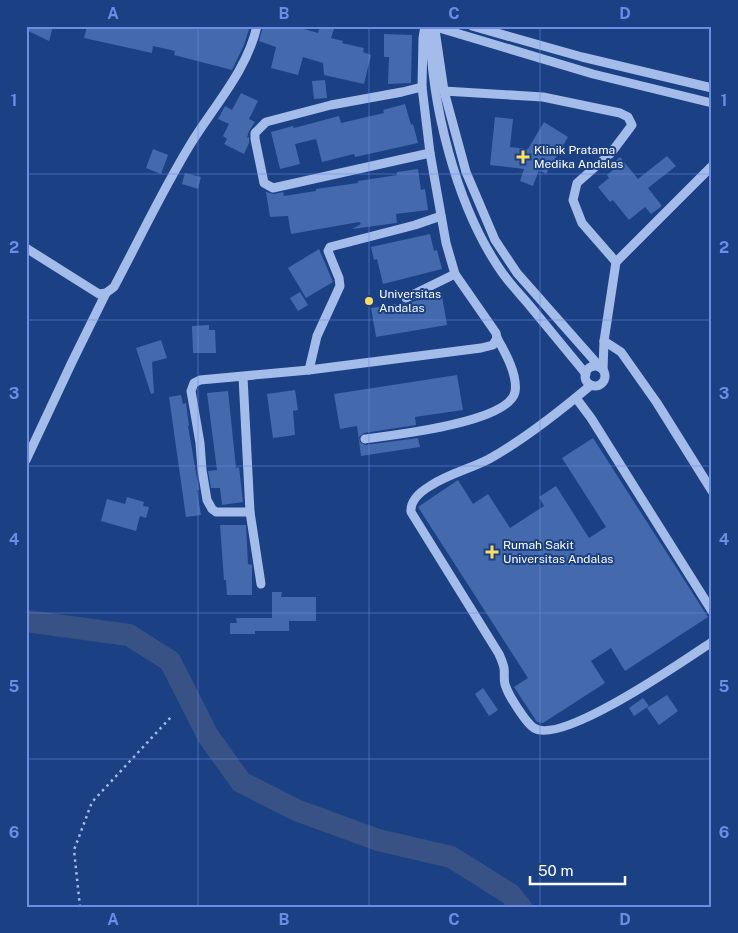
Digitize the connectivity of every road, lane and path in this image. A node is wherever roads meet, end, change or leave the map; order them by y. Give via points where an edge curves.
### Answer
1 (257, 26) edge
2 (472, 26) edge
3 (432, 27) edge
4 (686, 82) junction
5 (422, 87) junction
6 (712, 88) edge
7 (444, 91) junction
8 (684, 96) junction
9 (712, 103) edge
10 (430, 153) junction
11 (712, 166) edge
12 (441, 216) junction
13 (26, 248) edge
14 (616, 262) junction
15 (456, 274) junction
16 (106, 293) junction
17 (406, 298) dead end
18 (497, 338) junction
19 (604, 341) junction
20 (601, 369) junction
21 (309, 370) junction
22 (586, 374) junction
23 (243, 377) junction
24 (591, 385) junction
25 (576, 398) junction
26 (365, 439) dead end
27 (26, 460) edge
28 (712, 491) edge
29 (250, 512) junction
30 (261, 584) dead end
31 (712, 611) edge
32 (712, 642) edge
33 (171, 717) dead end
34 (80, 907) edge

1 - 16 street via 252,48 172,174 114,287
2 - 4 street
3 - 5 street via 423,38
3 - 7 street
3 - 8 street via 593,74
3 - 22 street via 435,88 448,149 469,212 500,269
4 - 6 street
4 - 8 street
5 - 10 street
5 - 10 street via 266,122 255,133 255,139 264,183 274,188
7 - 14 street via 543,97 628,117 632,125 611,153 577,183 573,200 582,223
7 - 20 street via 466,172 495,240 523,280
8 - 9 street
10 - 12 street
11 - 14 street
12 - 15 street
12 - 21 street via 330,247 328,251 340,286 317,336
13 - 16 street via 99,294
14 - 19 street
15 - 17 street
15 - 18 street
16 - 27 street
18 - 21 street via 492,345 480,348
18 - 26 street via 510,362 515,384 512,400 501,409 449,425
19 - 20 street
19 - 28 street via 621,352
20 - 22 street via 591,367
20 - 24 street via 605,379
21 - 23 street
22 - 24 street
23 - 29 street
23 - 29 street via 200,380 194,382 190,391 207,500 216,512
24 - 25 street
25 - 31 street
25 - 32 street via 533,431 489,458 430,486 410,504 411,512 499,654 506,688 534,728 550,731 609,707
29 - 30 street
33 - 34 path via 92,802 74,850

